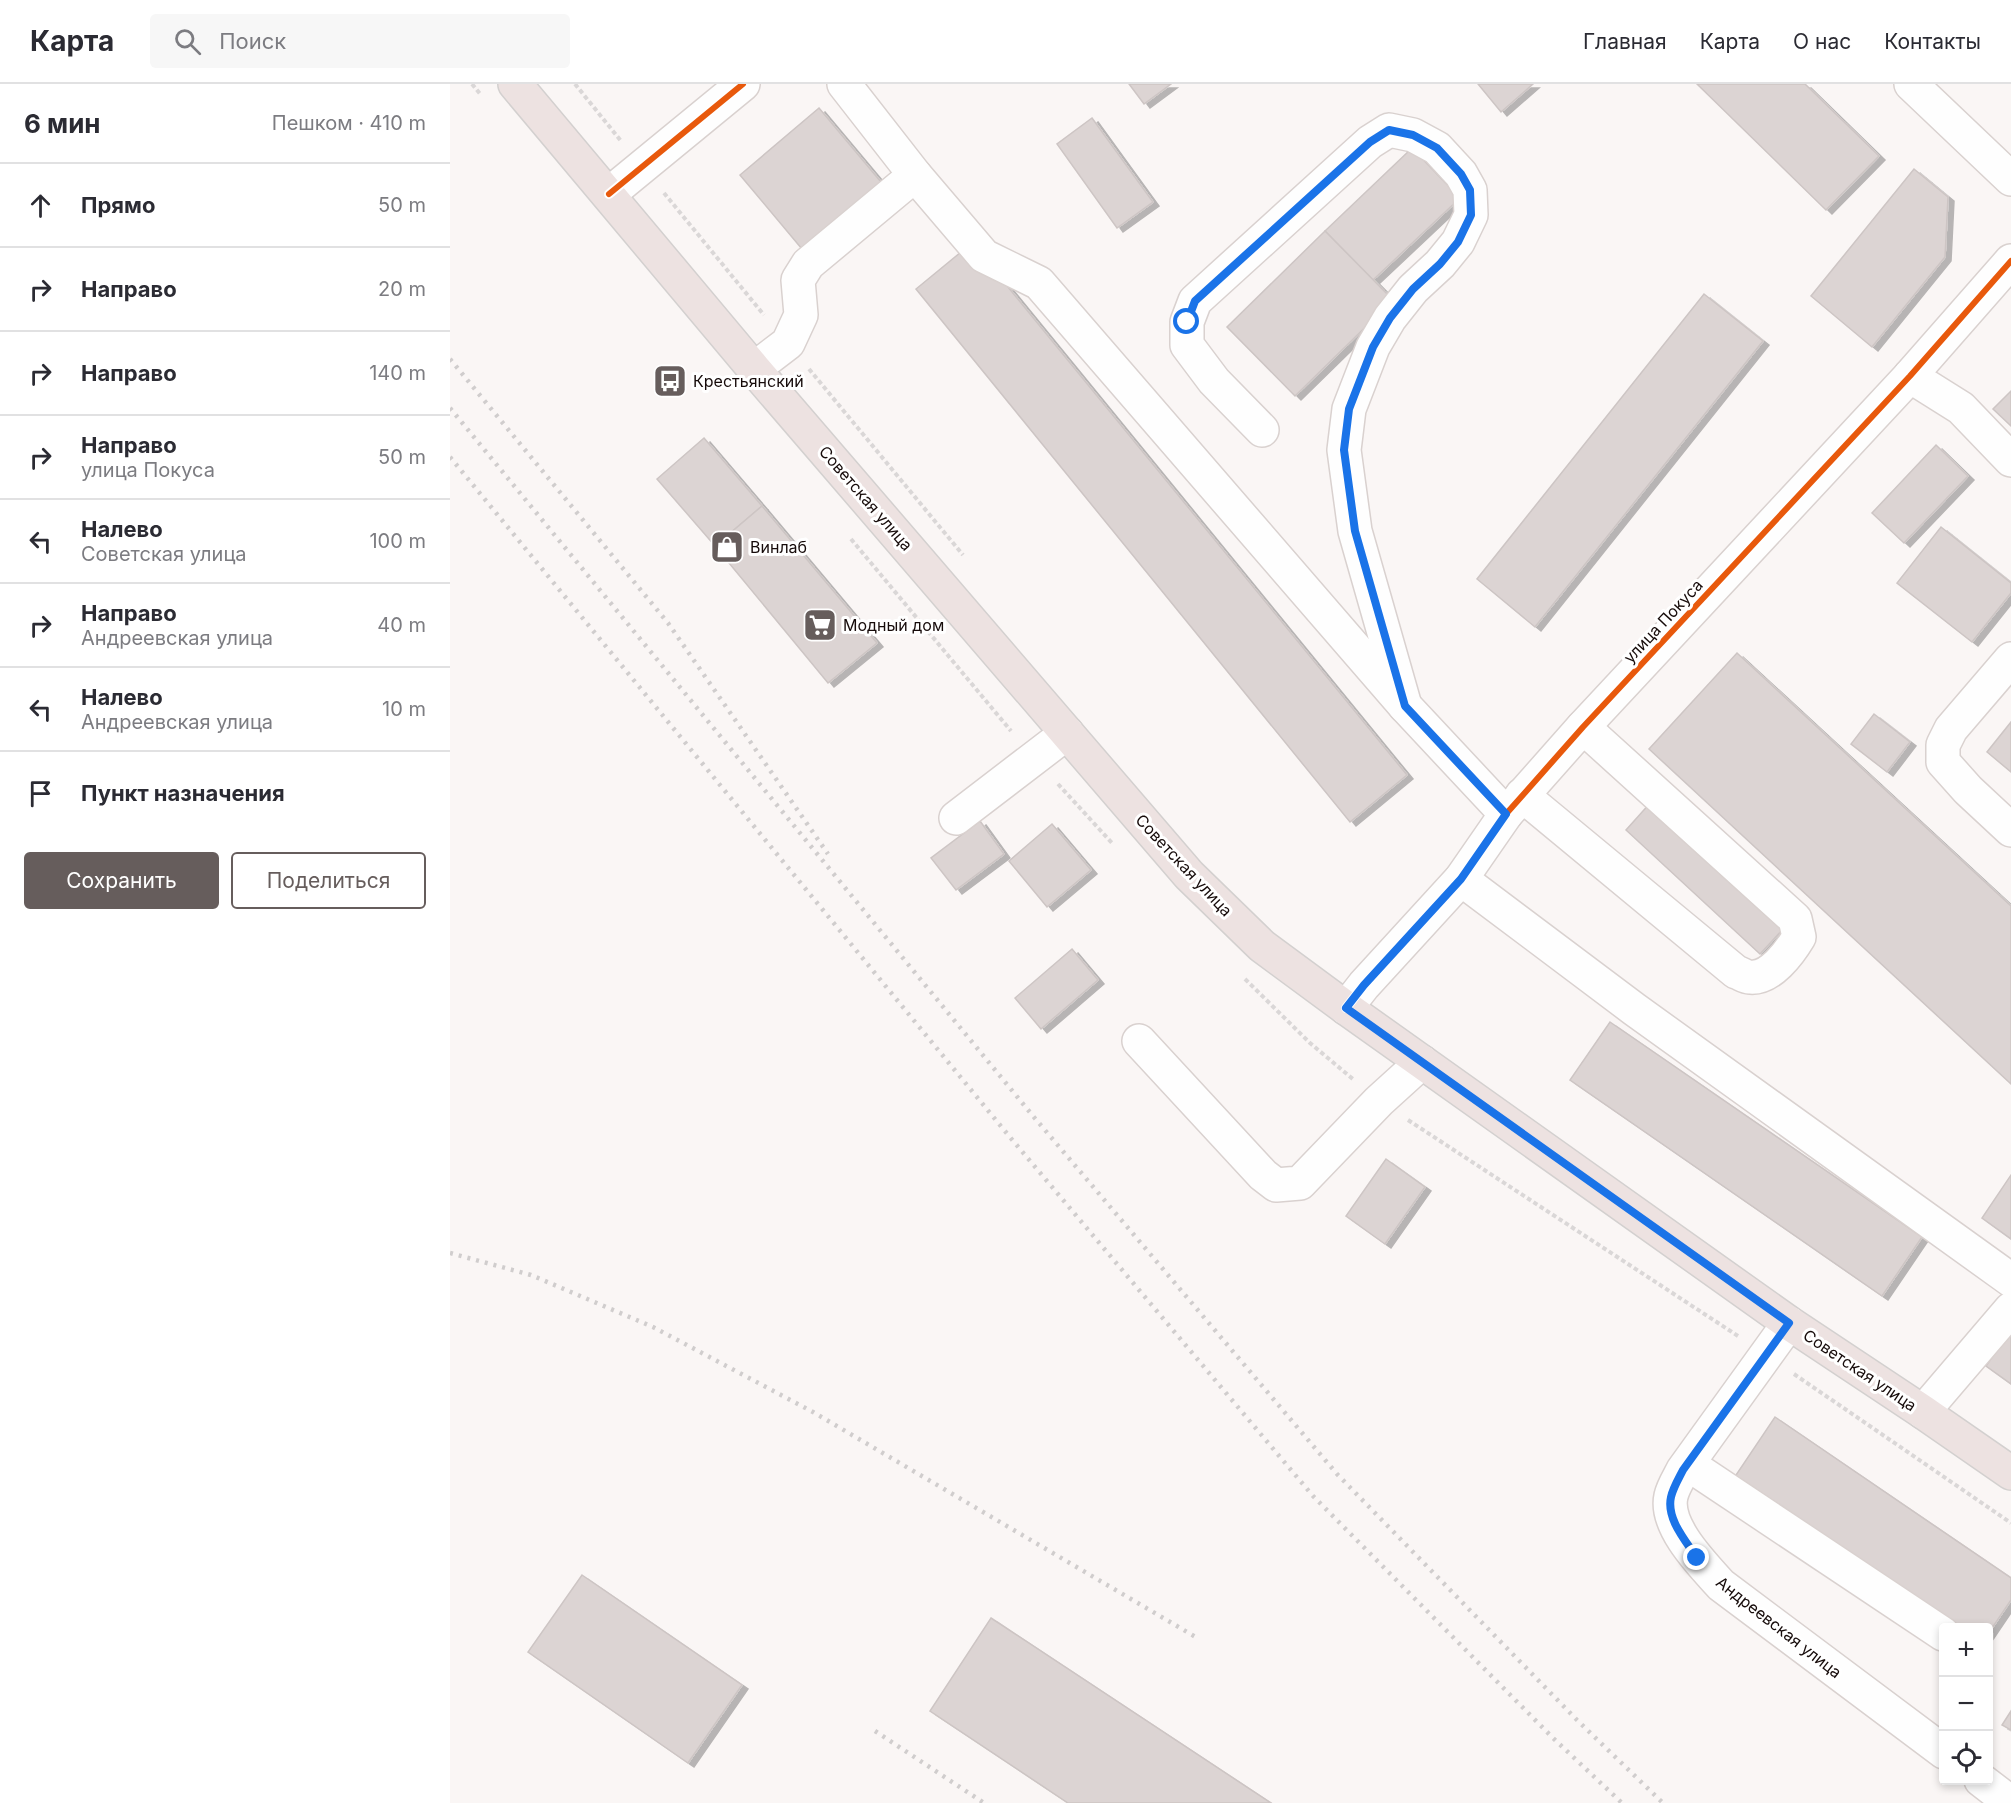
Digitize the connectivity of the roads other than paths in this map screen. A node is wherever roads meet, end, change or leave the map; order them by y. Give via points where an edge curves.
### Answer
1 (515, 84) edge
2 (743, 84) edge
3 (844, 84) edge
4 (1911, 84) edge
5 (915, 175) junction
6 (2011, 179) edge
7 (609, 194) junction
8 (2011, 261) edge
9 (754, 369) junction
10 (1910, 376) junction
11 (1262, 430) dead end
12 (2011, 460) edge
13 (2011, 659) edge
14 (1405, 706) junction
15 (1583, 727) junction
16 (1067, 733) junction
17 (1514, 805) junction
18 (956, 818) dead end
19 (2011, 830) edge
20 (1461, 879) junction
21 (1346, 1008) junction
22 (1139, 1041) dead end
23 (1422, 1062) junction
24 (2011, 1280) edge
25 (2011, 1309) edge
26 (1789, 1323) junction
27 (1923, 1412) junction
28 (1688, 1464) junction
29 (2011, 1473) edge
30 (1939, 1632) edge
31 (1939, 1748) edge
32 (1988, 1785) edge
33 (2011, 1803) edge

1 - 7 main road, Советская улица
2 - 7 street
3 - 5 street
4 - 6 street
5 - 9 street via 808,264 798,280 801,315 788,343
5 - 14 street via 984,256 1039,283
7 - 9 main road, Советская улица
8 - 10 street, улица Покуса
9 - 16 main road, Советская улица
10 - 12 street via 1961,408
10 - 15 street, улица Покуса
11 - 14 street via 1214,381 1187,345 1187,322 1195,301 1370,142 1389,130 1413,135 1437,148 1470,190 1471,215 1458,242 1396,310 1373,347 1349,409 1344,450 1355,531
13 - 19 street via 1951,729 1943,746 1943,762
14 - 17 street
15 - 17 street, улица Покуса
15 - 17 street via 1795,920 1799,936 1790,951 1765,975 1749,977 1736,972
16 - 18 street
16 - 21 main road, Советская улица via 1189,875 1262,946
17 - 20 street, улица Покуса
20 - 21 street, улица Покуса
20 - 24 street via 1634,1009
21 - 23 main road, Советская улица
22 - 23 street via 1276,1185 1300,1183
23 - 26 main road, Советская улица
25 - 27 street
26 - 27 main road, Советская улица
26 - 28 street, Андреевская улица
27 - 29 main road, Советская улица
28 - 30 street
28 - 31 street, Андреевская улица via 1671,1497 1671,1507 1676,1527 1705,1567 1721,1585
32 - 33 street

